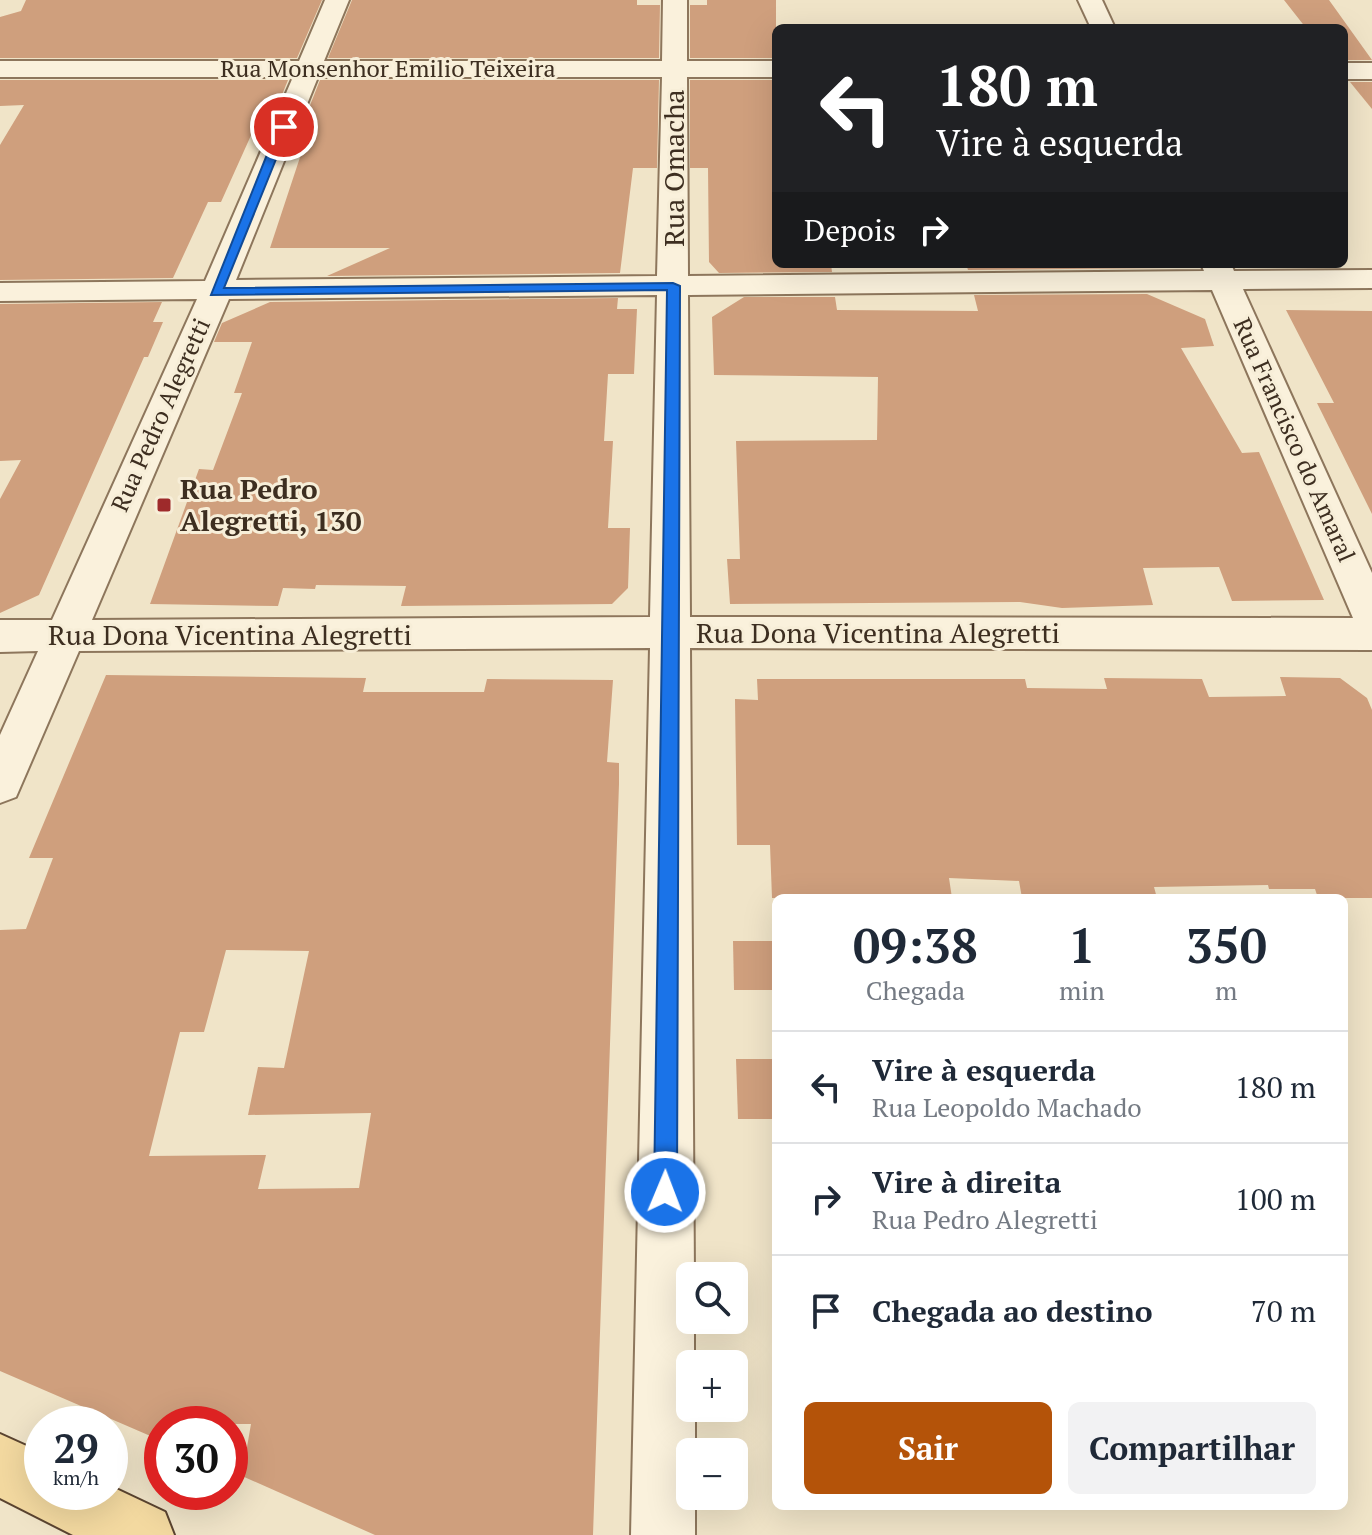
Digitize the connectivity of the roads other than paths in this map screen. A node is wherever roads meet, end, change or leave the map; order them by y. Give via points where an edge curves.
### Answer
1 (337, 0) edge
2 (675, 0) edge
3 (1090, 0) edge
4 (1101, 24) edge
5 (0, 69) edge
6 (674, 69) junction
7 (772, 69) edge
8 (307, 70) junction
9 (1348, 71) edge
10 (1372, 71) edge
11 (1219, 271) edge
12 (1372, 279) edge
13 (673, 286) junction
14 (0, 292) edge
15 (211, 303) junction
16 (1372, 617) edge
17 (670, 632) junction
18 (1372, 634) edge
19 (0, 636) edge
20 (63, 637) junction
21 (0, 784) edge
22 (0, 1465) edge
23 (24, 1477) edge
24 (91, 1510) edge
25 (142, 1535) edge
26 (663, 1535) edge

1 - 8 street, Rua Pedro Alegretti
2 - 6 street, Rua Omacha
3 - 4 street
5 - 8 street, Rua Monsenhor Emilio Teixeira
6 - 7 street, Rua Monsenhor Emilio Teixeira
6 - 8 street, Rua Monsenhor Emilio Teixeira
6 - 13 street, Rua Omacha
8 - 15 street, Rua Pedro Alegretti
9 - 10 street
11 - 12 street
11 - 13 street
11 - 16 street, Rua Francisco do Amaral
13 - 15 street
13 - 17 street, Rua Omacha
14 - 15 street
15 - 20 street, Rua Pedro Alegretti
17 - 18 street, Rua Dona Vicentina Alegretti
17 - 20 street, Rua Dona Vicentina Alegretti
17 - 26 street, Rua Omacha
19 - 20 street, Rua Dona Vicentina Alegretti
20 - 21 street, Rua Pedro Alegretti
22 - 23 main road
24 - 25 main road

